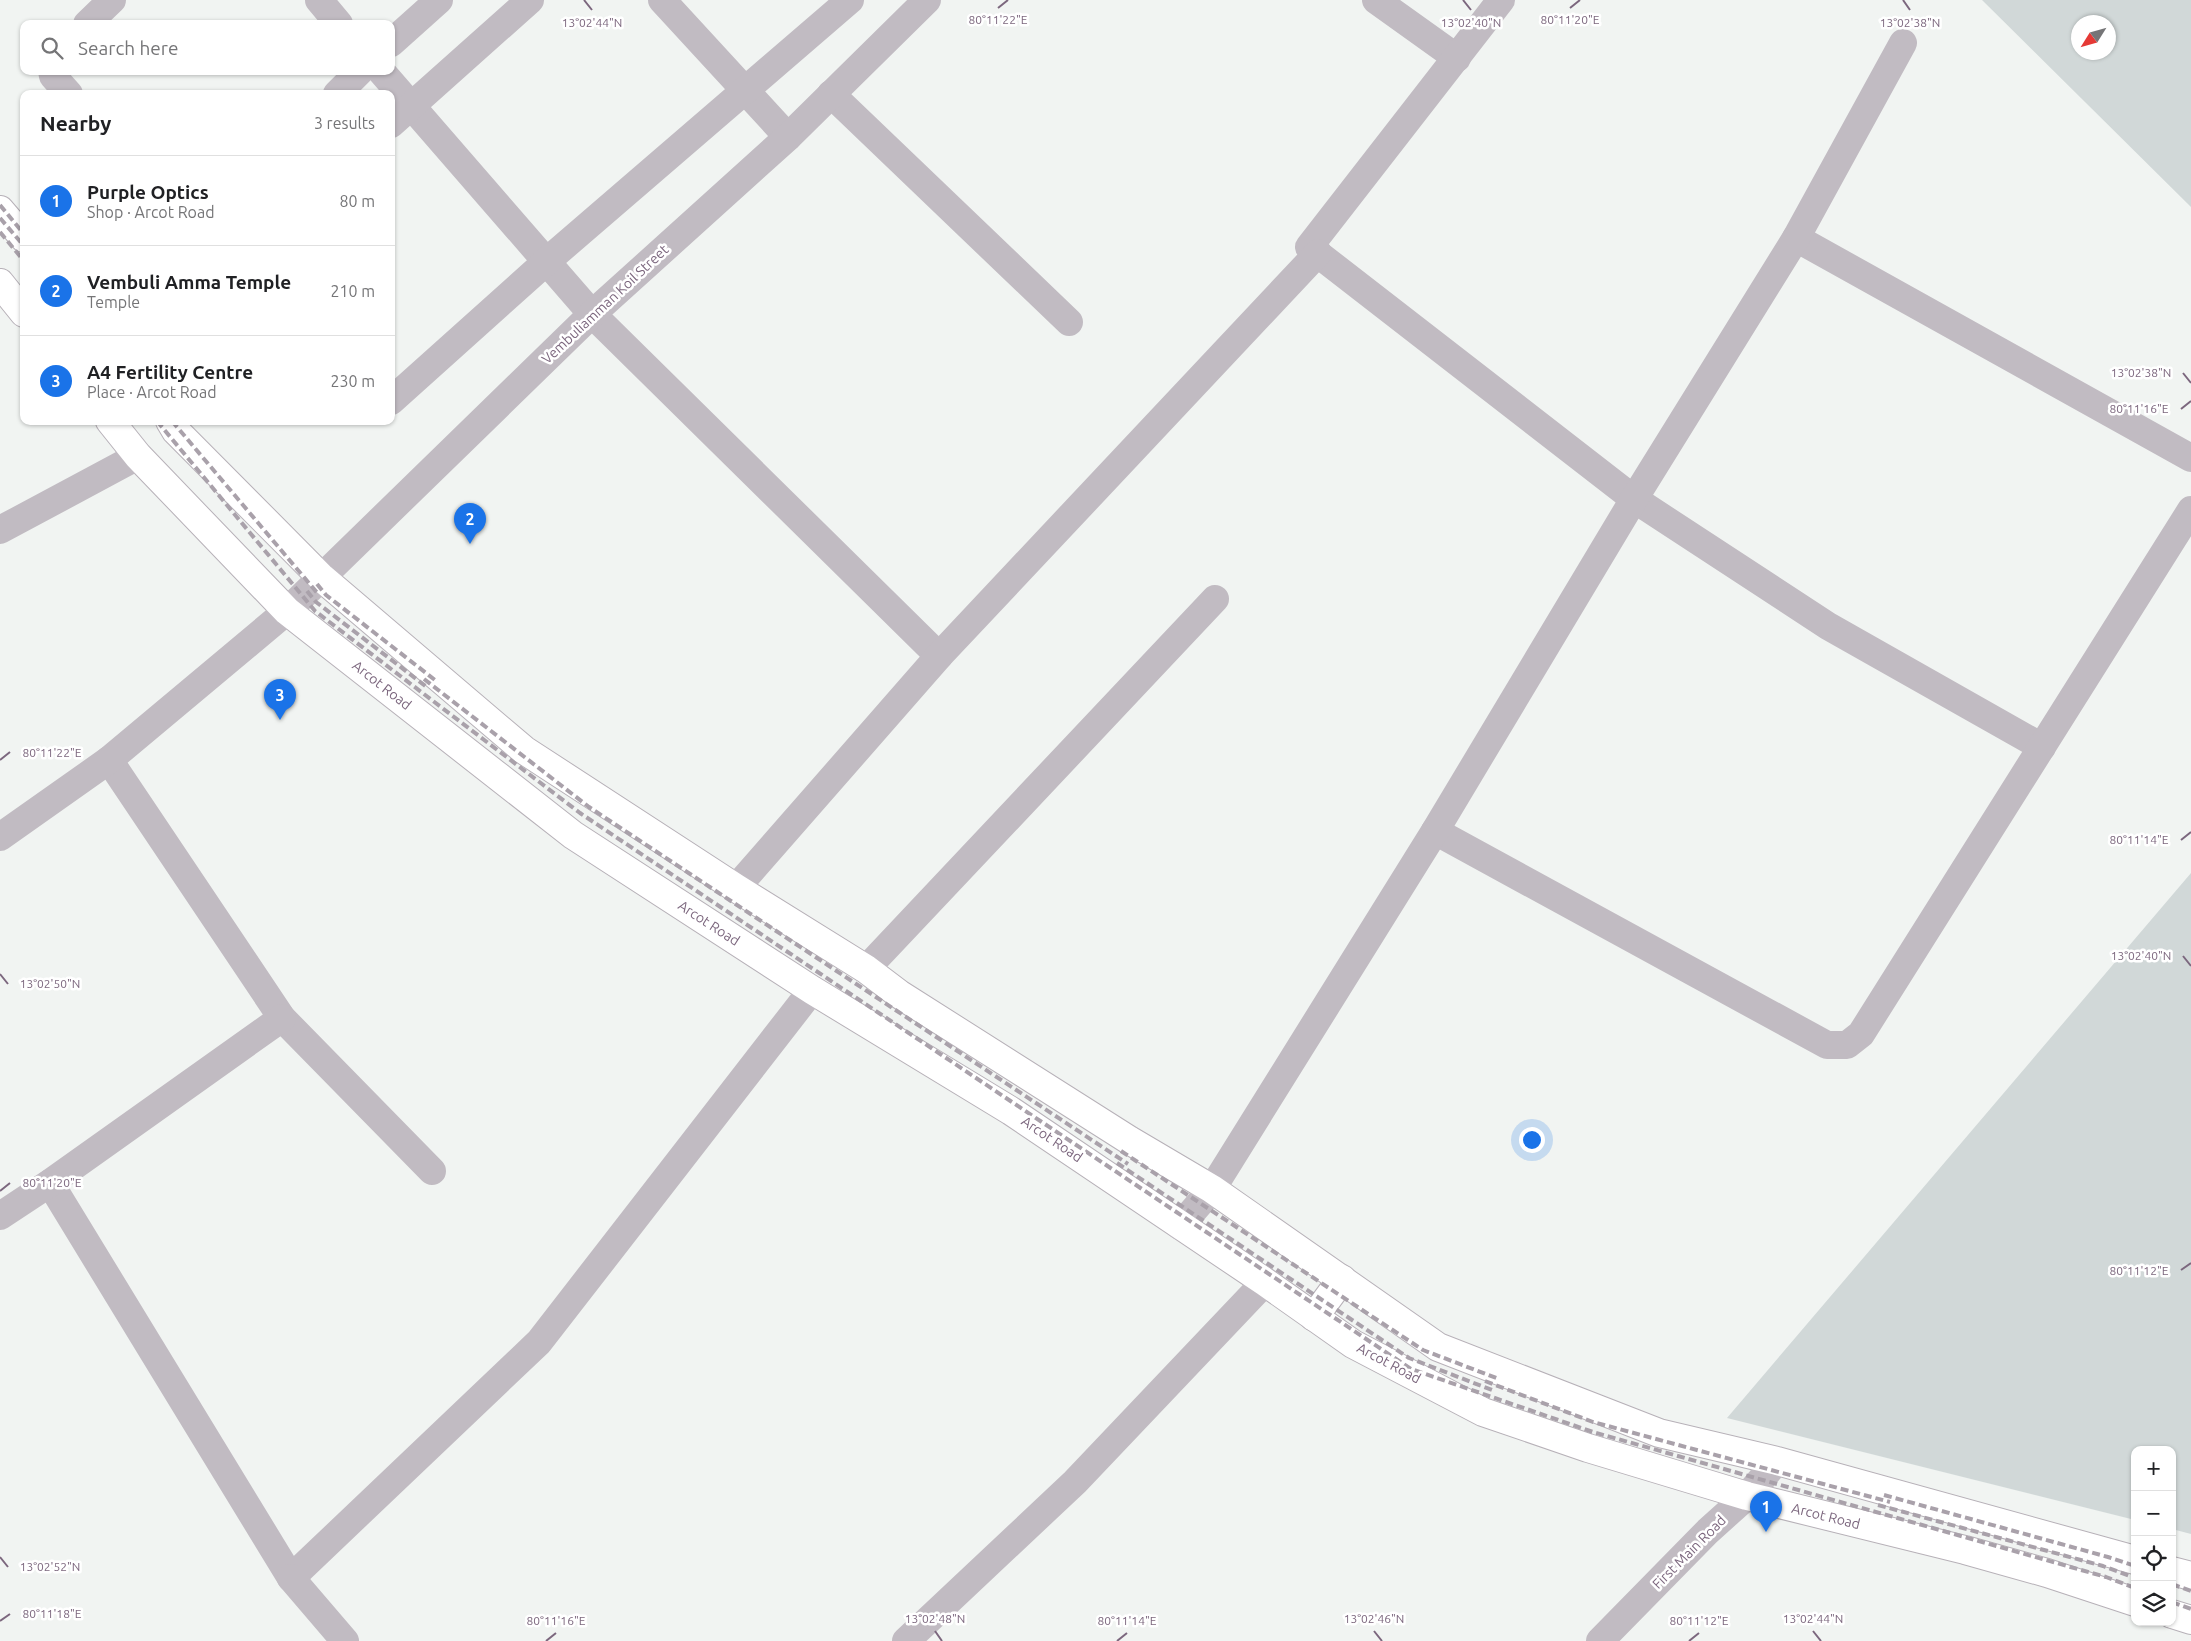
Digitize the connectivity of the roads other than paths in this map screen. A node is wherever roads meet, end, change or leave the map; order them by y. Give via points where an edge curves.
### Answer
1 (112, 0) edge
2 (319, 0) edge
3 (439, 0) edge
4 (530, 0) edge
5 (662, 0) edge
6 (850, 0) edge
7 (928, 0) edge
8 (1376, 0) edge
9 (1501, 0) edge
10 (91, 20) edge
11 (336, 20) edge
12 (395, 39) edge
13 (1903, 43) dead end
14 (1458, 58) junction
15 (53, 75) edge
16 (356, 75) edge
17 (385, 75) edge
18 (65, 90) edge
19 (341, 90) edge
20 (746, 90) junction
21 (831, 94) junction
22 (412, 105) junction
23 (395, 120) edge
24 (788, 137) junction
25 (0, 210) edge
26 (20, 233) edge
27 (1796, 238) junction
28 (1318, 252) junction
29 (547, 261) junction
30 (0, 283) edge
31 (20, 308) edge
32 (592, 314) junction
33 (1069, 322) dead end
34 (395, 397) edge
35 (113, 425) edge
36 (172, 425) edge
37 (138, 456) junction
38 (2191, 458) edge
39 (1634, 499) junction
40 (2191, 510) edge
41 (0, 530) edge
42 (322, 578) junction
43 (1216, 599) dead end
44 (287, 611) junction
45 (939, 656) junction
46 (2042, 747) junction
47 (109, 760) junction
48 (1435, 831) junction
49 (0, 838) edge
50 (736, 888) junction
51 (866, 969) junction
52 (812, 990) junction
53 (282, 1018) junction
54 (432, 1171) dead end
55 (50, 1184) junction
56 (1212, 1189) junction
57 (0, 1216) edge
58 (1180, 1226) junction
59 (1342, 1279) junction
60 (1265, 1282) junction
61 (1314, 1317) junction
62 (1777, 1461) junction
63 (1747, 1496) junction
64 (2131, 1559) edge
65 (2176, 1572) edge
66 (2191, 1576) edge
67 (291, 1578) junction
68 (2131, 1601) edge
69 (2176, 1615) edge
70 (2191, 1620) edge
71 (330, 1636) edge
72 (906, 1641) edge
73 (1600, 1641) edge

1 - 10 street
2 - 11 street
3 - 12 street
4 - 22 street
5 - 20 street
6 - 20 street
7 - 21 street, Vembuliamman Koil Street
8 - 14 street
9 - 14 street
13 - 27 street
14 - 28 street via 1309,246
15 - 18 street
16 - 19 street
17 - 22 street
20 - 24 street
20 - 29 street
21 - 24 street, Vembuliamman Koil Street
21 - 33 street
22 - 23 street
22 - 29 street
24 - 32 street, Vembuliamman Koil Street
25 - 26 main road
27 - 38 street
27 - 39 street
28 - 39 street
28 - 45 street
29 - 32 street
29 - 34 street
30 - 31 main road
32 - 42 street, Vembuliamman Koil Street
32 - 45 street
35 - 37 main road, Arcot Road
36 - 42 main road
37 - 41 street
37 - 44 main road, Arcot Road
39 - 46 street via 1828,626
39 - 48 street
40 - 46 street
42 - 44 street, Vembuliamman Koil Street
42 - 50 main road via 524,750
43 - 51 street
44 - 47 street, Vembuliamman Koil Street
44 - 52 main road, Arcot Road via 573,835
45 - 50 street
46 - 48 street via 1861,1034 1847,1045 1827,1045
47 - 49 street, Vembuliamman Koil Street
47 - 53 street
48 - 56 street
50 - 51 main road
51 - 56 main road via 899,994 1128,1140
52 - 58 main road, Arcot Road via 1011,1111
52 - 67 street via 539,1342
53 - 54 street
53 - 55 street
55 - 57 street
55 - 67 street
56 - 58 street
56 - 59 main road
58 - 60 main road, Arcot Road
59 - 61 main road
59 - 62 main road via 1438,1347 1659,1433
60 - 61 main road, Arcot Road
60 - 72 street via 1075,1482
61 - 63 main road, Arcot Road via 1353,1344 1483,1412
62 - 63 street, First Main Road
62 - 64 main road
63 - 68 main road, Arcot Road via 1965,1550
63 - 73 street, First Main Road
65 - 66 main road
67 - 71 street
69 - 70 main road

